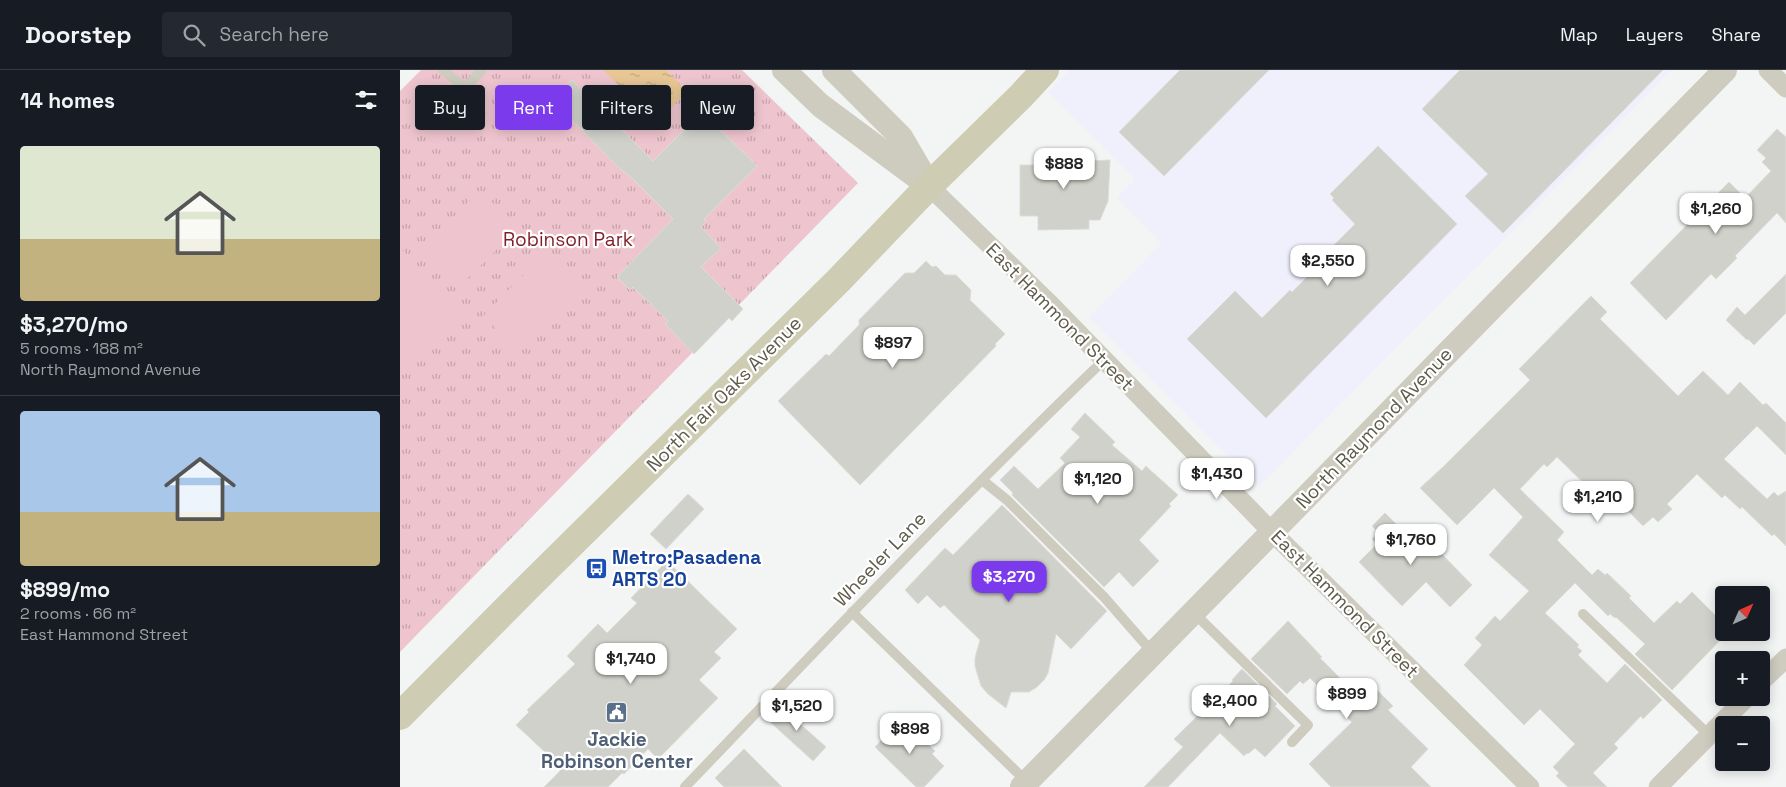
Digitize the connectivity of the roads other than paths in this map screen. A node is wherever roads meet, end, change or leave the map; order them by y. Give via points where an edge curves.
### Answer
1 (444, 70) edge
2 (482, 70) edge
3 (784, 70) edge
4 (834, 70) edge
5 (1045, 70) edge
6 (1726, 70) edge
7 (1768, 70) edge
8 (1786, 88) edge
9 (930, 186) junction
10 (1104, 360) junction
11 (982, 480) junction
12 (1272, 532) junction
13 (852, 612) junction
14 (1193, 612) junction
15 (1583, 614) dead end
16 (1153, 653) junction
17 (1786, 658) edge
18 (1770, 673) edge
19 (1738, 706) edge
20 (400, 716) edge
21 (1709, 735) junction
22 (1292, 742) dead end
23 (1025, 785) edge
24 (685, 787) edge
25 (1530, 787) edge
26 (1658, 787) edge

1 - 2 lane via 465,88
3 - 9 street via 820,105
4 - 9 street via 901,137
5 - 9 main road, North Fair Oaks Avenue
6 - 12 street, North Raymond Avenue
7 - 8 street
9 - 10 street, East Hammond Street
9 - 20 main road, North Fair Oaks Avenue
10 - 11 lane, Wheeler Lane
10 - 12 street, East Hammond Street
11 - 13 lane, Wheeler Lane
11 - 16 lane via 1007,500 1104,597
12 - 14 street, North Raymond Avenue
12 - 25 street, East Hammond Street
13 - 23 lane
13 - 24 lane, Wheeler Lane
14 - 16 street, North Raymond Avenue
14 - 22 lane via 1308,725
15 - 21 lane
16 - 23 street, North Raymond Avenue
17 - 18 street
19 - 21 street
21 - 26 street

